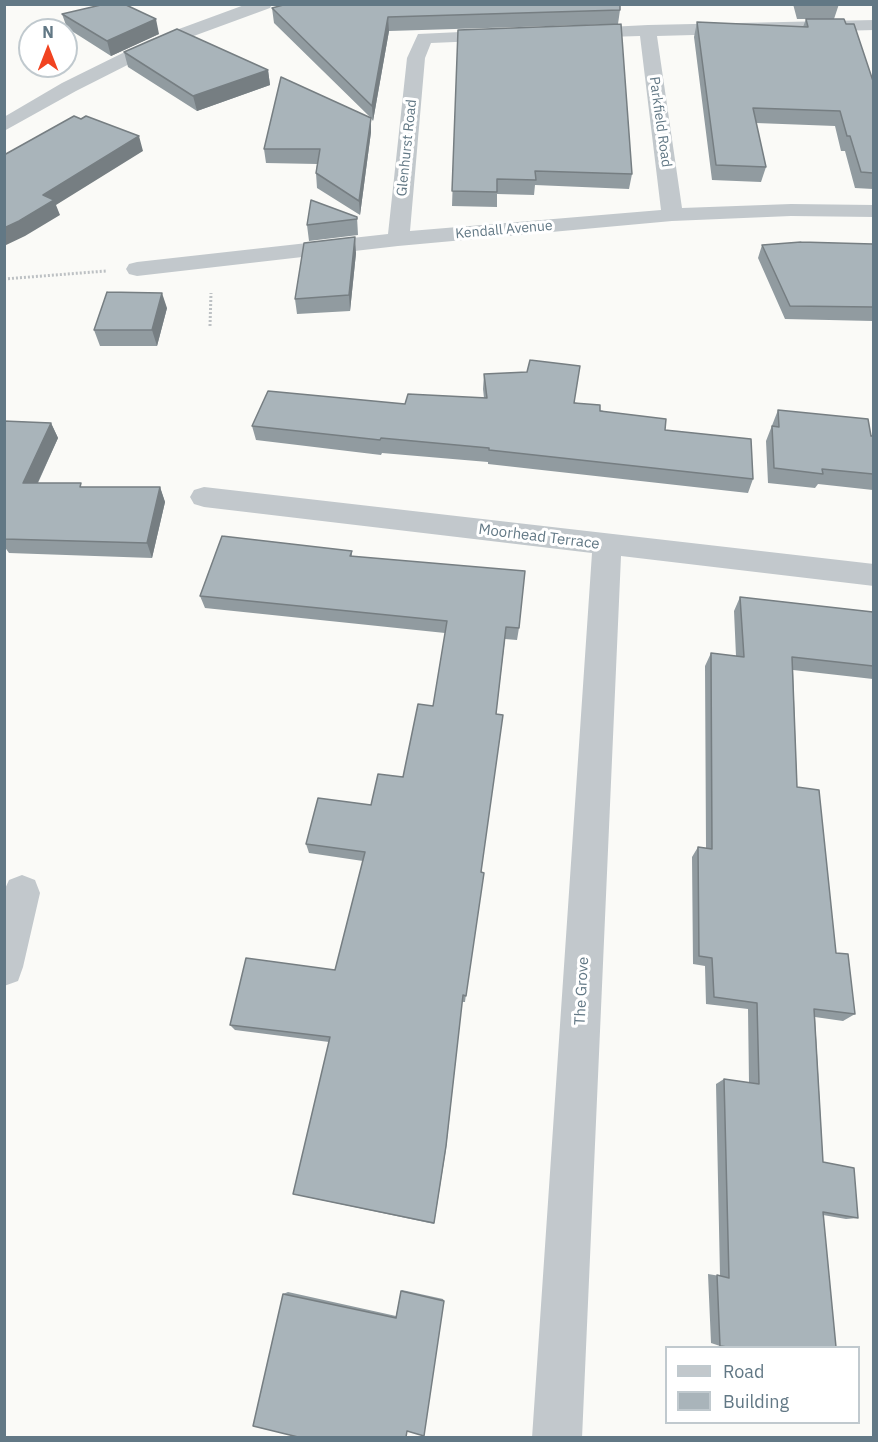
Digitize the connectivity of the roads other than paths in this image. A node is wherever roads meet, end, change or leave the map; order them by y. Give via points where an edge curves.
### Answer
1 (264, 4) edge
2 (868, 4) edge
3 (873, 24) edge
4 (648, 30) junction
5 (553, 33) edge
6 (518, 35) edge
7 (4, 125) edge
8 (873, 211) edge
9 (672, 215) junction
10 (398, 239) junction
11 (136, 268) road end
12 (204, 497) dead end
13 (607, 545) junction
14 (873, 575) edge
15 (22, 893) dead end
16 (4, 967) edge
17 (557, 1437) edge

1 - 7 street via 155,44
2 - 3 street
3 - 4 street
4 - 5 street
4 - 9 street, Parkfield Road
6 - 10 street, Glenhurst Road via 424,38 416,58
8 - 9 street, Kendall Avenue
9 - 10 street, Kendall Avenue
10 - 11 street, Kendall Avenue
12 - 13 street, Moorhead Terrace
13 - 14 street, Moorhead Terrace
13 - 17 street, The Grove
15 - 16 street

